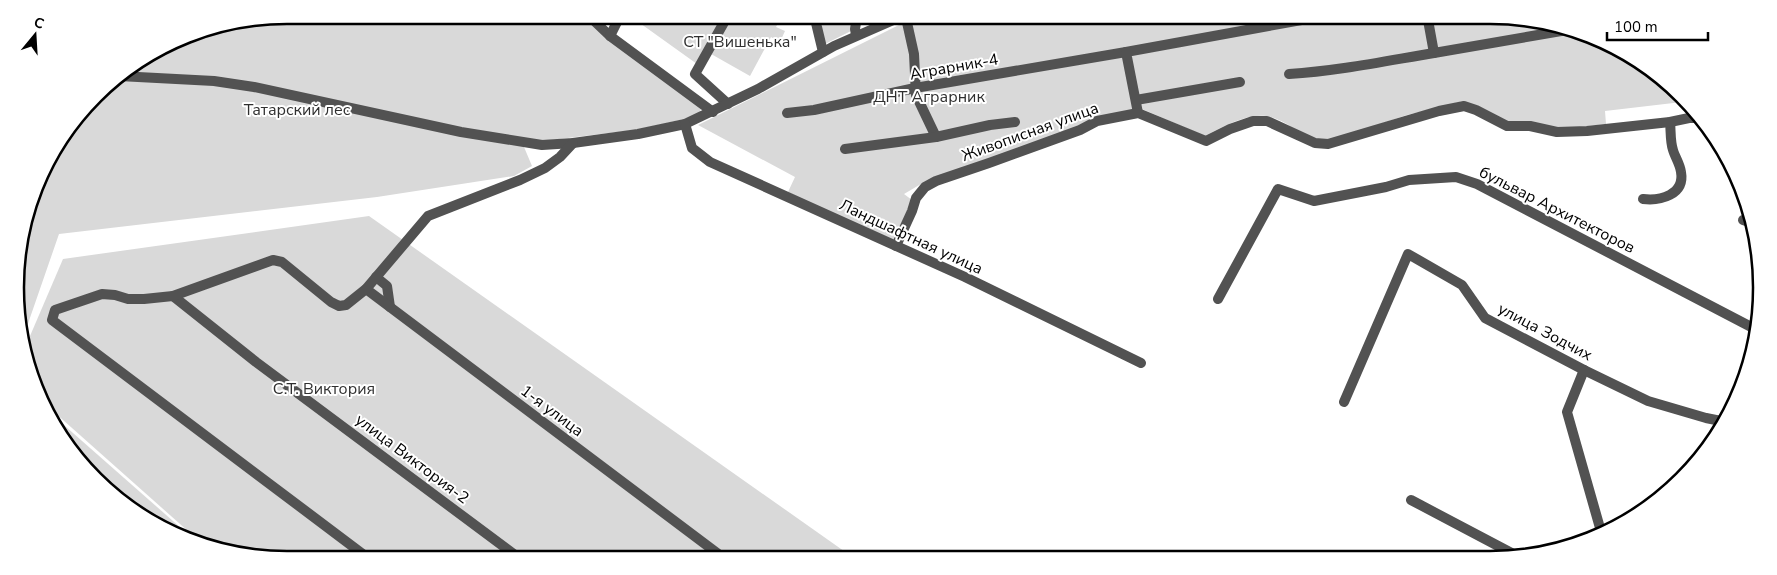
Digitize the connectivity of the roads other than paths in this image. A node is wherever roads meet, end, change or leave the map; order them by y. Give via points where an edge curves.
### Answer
1 (597, 24) edge
2 (616, 24) edge
3 (722, 24) edge
4 (816, 24) edge
5 (856, 24) edge
6 (883, 24) edge
7 (907, 24) edge
8 (1280, 24) edge
9 (1429, 24) edge
10 (1553, 32) edge
11 (856, 35) junction
12 (610, 36) junction
13 (1434, 50) junction
14 (823, 52) junction
15 (1126, 52) junction
16 (1289, 74) dead end
17 (129, 76) edge
18 (1240, 82) dead end
19 (915, 88) junction
20 (1136, 100) junction
21 (728, 104) junction
22 (713, 112) junction
23 (786, 113) dead end
24 (1138, 113) junction
25 (1691, 117) edge
26 (1015, 122) dead end
27 (1670, 122) junction
28 (686, 124) junction
29 (936, 137) junction
30 (573, 143) junction
31 (845, 149) dead end
32 (1643, 199) dead end
33 (896, 246) junction
34 (376, 277) junction
35 (366, 289) junction
36 (172, 296) junction
37 (1218, 298) dead end
38 (390, 307) junction
39 (1750, 326) edge
40 (1141, 363) dead end
41 (1584, 370) junction
42 (1344, 402) dead end
43 (1717, 420) edge
44 (1411, 500) dead end
45 (1600, 527) edge
46 (359, 551) edge
47 (510, 551) edge
48 (714, 551) edge
49 (1507, 551) edge

1 - 12 street
2 - 12 street
3 - 21 street via 695,74
4 - 14 street
5 - 11 street
6 - 11 street
7 - 19 street via 914,54
8 - 15 street, Аграрник-4
9 - 13 street
10 - 13 street
11 - 14 street
12 - 22 street
13 - 16 street
14 - 21 street
15 - 19 street, Аграрник-4
15 - 20 street
17 - 30 street via 230,83 461,132 542,144
18 - 20 street
19 - 23 street, Аграрник-4
19 - 29 street
20 - 24 street
21 - 22 street
22 - 28 street
24 - 27 street via 1206,141 1230,129 1267,121 1315,143 1328,144 1439,110 1464,106 1507,126 1530,126 1557,132 1587,132
24 - 33 street, Живописная улица via 1097,121 936,181 916,198
25 - 27 street
26 - 29 street via 990,124
27 - 32 street via 1673,149 1681,172 1679,186 1673,193 1656,200
28 - 30 street
28 - 33 street, Ландшафтная улица via 692,148 710,162
29 - 31 street
30 - 34 street via 560,157 536,172 428,216
33 - 40 street, Ландшафтная улица
34 - 35 street
34 - 38 street via 387,286
35 - 36 street via 346,305 339,306 282,262 273,260
35 - 38 street, 1-я улица
36 - 46 street via 144,300 102,294 55,310 52,320
36 - 47 street, улица Виктория-2
37 - 39 street, бульвар Архитекторов via 1278,189 1314,201 1409,180 1456,177 1477,184
38 - 48 street, 1-я улица
41 - 42 street, улица Зодчих via 1485,318 1462,285 1408,254
41 - 43 street, улица Зодчих via 1648,401
41 - 45 street via 1567,412
44 - 49 street

